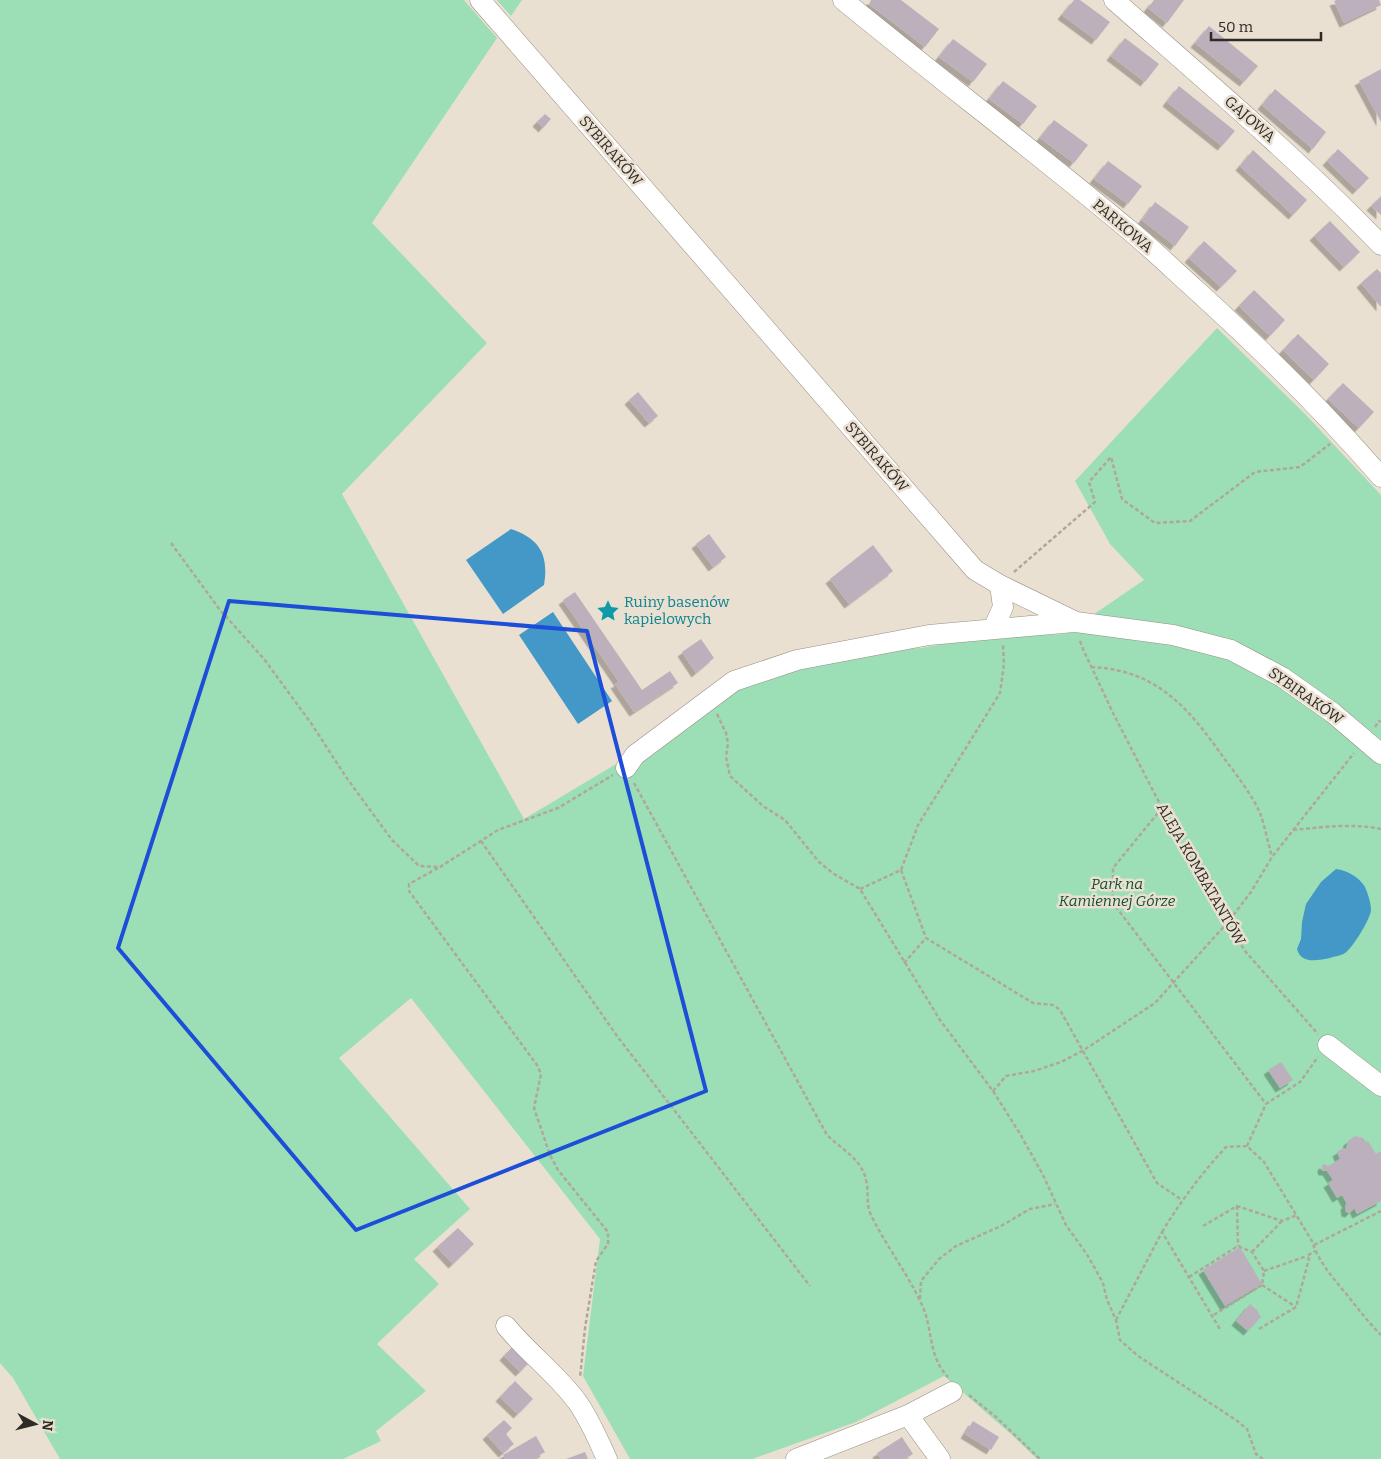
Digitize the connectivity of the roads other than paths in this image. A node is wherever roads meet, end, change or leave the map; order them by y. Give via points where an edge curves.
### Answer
1 (480, 0) edge
2 (843, 0) edge
3 (1114, 0) edge
4 (1381, 245) edge
5 (1381, 478) edge
6 (1000, 585) junction
7 (1076, 622) junction
8 (998, 629) junction
9 (1381, 754) edge
10 (626, 768) road end
11 (1328, 1045) road end
12 (1381, 1086) edge
13 (506, 1326) dead end
14 (957, 1391) road end
15 (908, 1415) junction
16 (607, 1459) edge
17 (796, 1459) edge
18 (940, 1459) edge

1 - 6 street, SYBIRAKÓW via 975,570
2 - 5 street, PARKOWA via 1136,235 1240,330 1344,434
3 - 4 street, GAJOWA via 1281,146
6 - 7 street, SYBIRAKÓW
6 - 8 street via 1002,607
7 - 8 street
7 - 9 street, SYBIRAKÓW via 1173,635 1231,650 1282,677 1333,713
8 - 10 street via 929,635 798,660 734,682 635,755
11 - 12 street
13 - 16 street via 577,1401
14 - 15 street
15 - 17 street
15 - 18 street

